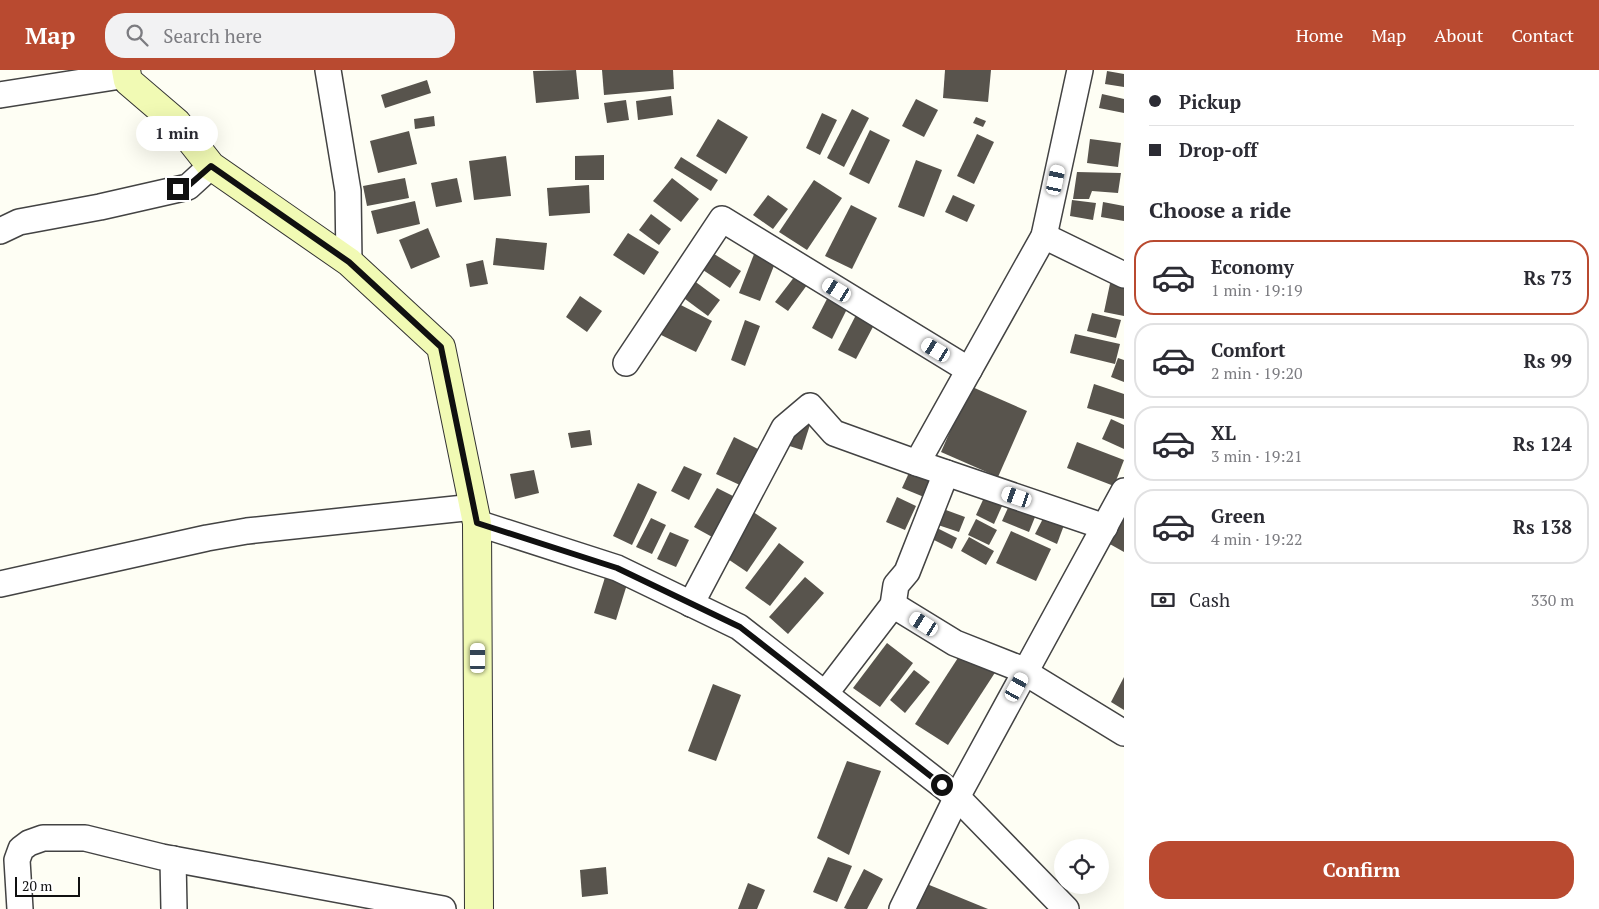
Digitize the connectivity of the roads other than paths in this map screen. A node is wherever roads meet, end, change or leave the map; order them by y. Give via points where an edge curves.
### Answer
1 (328, 70) edge
2 (1080, 70) edge
3 (127, 72) edge
4 (0, 95) edge
5 (211, 166) junction
6 (0, 231) edge
7 (1044, 236) junction
8 (349, 262) junction
9 (1124, 276) edge
10 (626, 363) dead end
11 (969, 370) junction
12 (917, 463) junction
13 (946, 473) junction
14 (1117, 508) edge
15 (475, 515) junction
16 (0, 584) edge
17 (691, 604) junction
18 (893, 605) junction
19 (1026, 671) junction
20 (825, 694) junction
21 (1124, 733) edge
22 (957, 796) junction
23 (10, 849) edge
24 (173, 859) junction
25 (326, 898) edge
26 (20, 909) edge
27 (174, 909) edge
28 (443, 909) edge
29 (478, 909) edge
30 (902, 909) edge
31 (1066, 909) edge

1 - 8 street via 348,192
2 - 7 street
3 - 4 street
3 - 5 main road via 128,80 177,123
5 - 6 street via 188,186 18,222
5 - 8 main road
7 - 9 street
7 - 11 street
8 - 15 main road via 441,347
10 - 11 street via 722,220
11 - 12 street
12 - 13 street
12 - 17 street via 834,432 810,406 784,428
13 - 14 street
13 - 18 street via 907,572 896,585
14 - 19 street
15 - 16 street via 247,531
15 - 17 street via 617,568
15 - 29 main road
17 - 20 street via 740,627
18 - 19 street via 955,643
18 - 20 street
19 - 21 street
19 - 22 street
20 - 22 street
22 - 30 street
22 - 31 street
23 - 24 street via 43,838 85,838
23 - 26 street via 17,860
24 - 25 street
24 - 27 street
25 - 28 street

